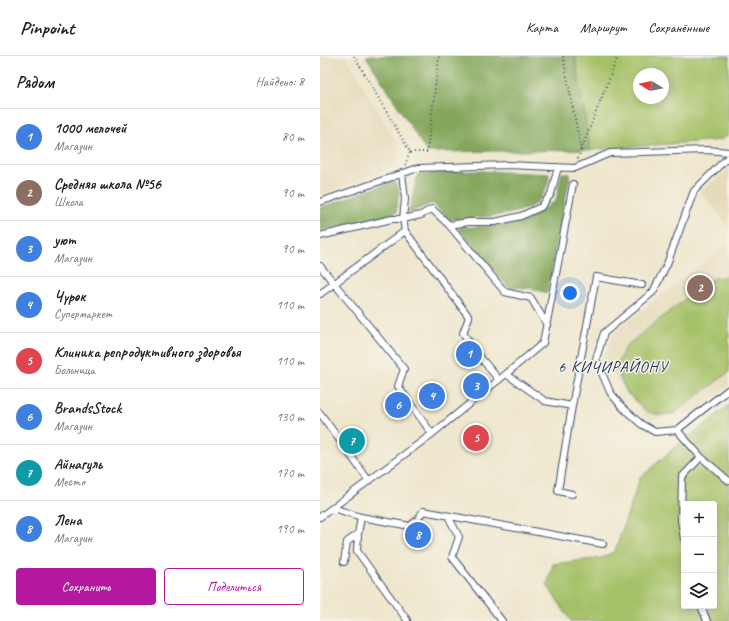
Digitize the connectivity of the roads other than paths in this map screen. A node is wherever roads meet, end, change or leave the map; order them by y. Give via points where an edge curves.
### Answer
1 (729, 152) edge
2 (729, 156) edge
3 (558, 167) junction
4 (402, 173) junction
5 (573, 184) dead end
6 (320, 202) edge
7 (403, 219) junction
8 (449, 225) junction
9 (405, 231) junction
10 (320, 236) edge
11 (320, 266) edge
12 (334, 283) junction
13 (642, 285) dead end
14 (320, 294) edge
15 (547, 326) junction
16 (506, 374) junction
17 (499, 380) junction
18 (729, 389) edge
19 (572, 406) junction
20 (320, 413) edge
21 (677, 430) junction
22 (432, 434) junction
23 (700, 457) junction
24 (369, 481) junction
25 (729, 481) edge
26 (572, 494) dead end
27 (333, 508) junction
28 (448, 516) junction
29 (320, 517) edge
30 (361, 517) junction
31 (358, 534) junction
32 (684, 537) edge
33 (603, 544) dead end
34 (344, 562) dead end
35 (702, 609) edge
36 (408, 620) dead end
37 (502, 621) edge
38 (707, 621) edge

1 - 3 lane via 707,150 610,153 575,168
2 - 21 lane via 694,191 667,264 653,292 604,333 596,359 610,392 641,424 655,432
3 - 4 lane via 508,165 418,168
3 - 8 lane via 551,194 541,207 521,216 501,220
4 - 6 lane
4 - 7 lane via 405,199
5 - 15 lane
7 - 8 lane via 421,215 432,209
7 - 9 lane
7 - 10 lane via 392,219
8 - 15 lane via 505,292 531,298
9 - 12 lane
9 - 17 lane via 469,317 463,333
11 - 12 lane
12 - 14 lane
12 - 22 lane via 404,369 398,386
13 - 19 lane via 596,277
15 - 16 lane via 543,343
16 - 17 lane
16 - 19 lane via 545,401
17 - 22 lane
18 - 21 lane
19 - 26 lane via 558,491
20 - 24 lane
21 - 23 lane
22 - 24 lane
23 - 25 lane
23 - 32 lane via 682,477 681,520
24 - 27 lane
27 - 29 lane
27 - 30 lane
28 - 30 lane via 423,511 410,526
28 - 33 lane
28 - 37 lane via 459,537 452,557
30 - 31 lane
31 - 34 lane via 347,542
31 - 36 lane via 357,551
35 - 38 lane

